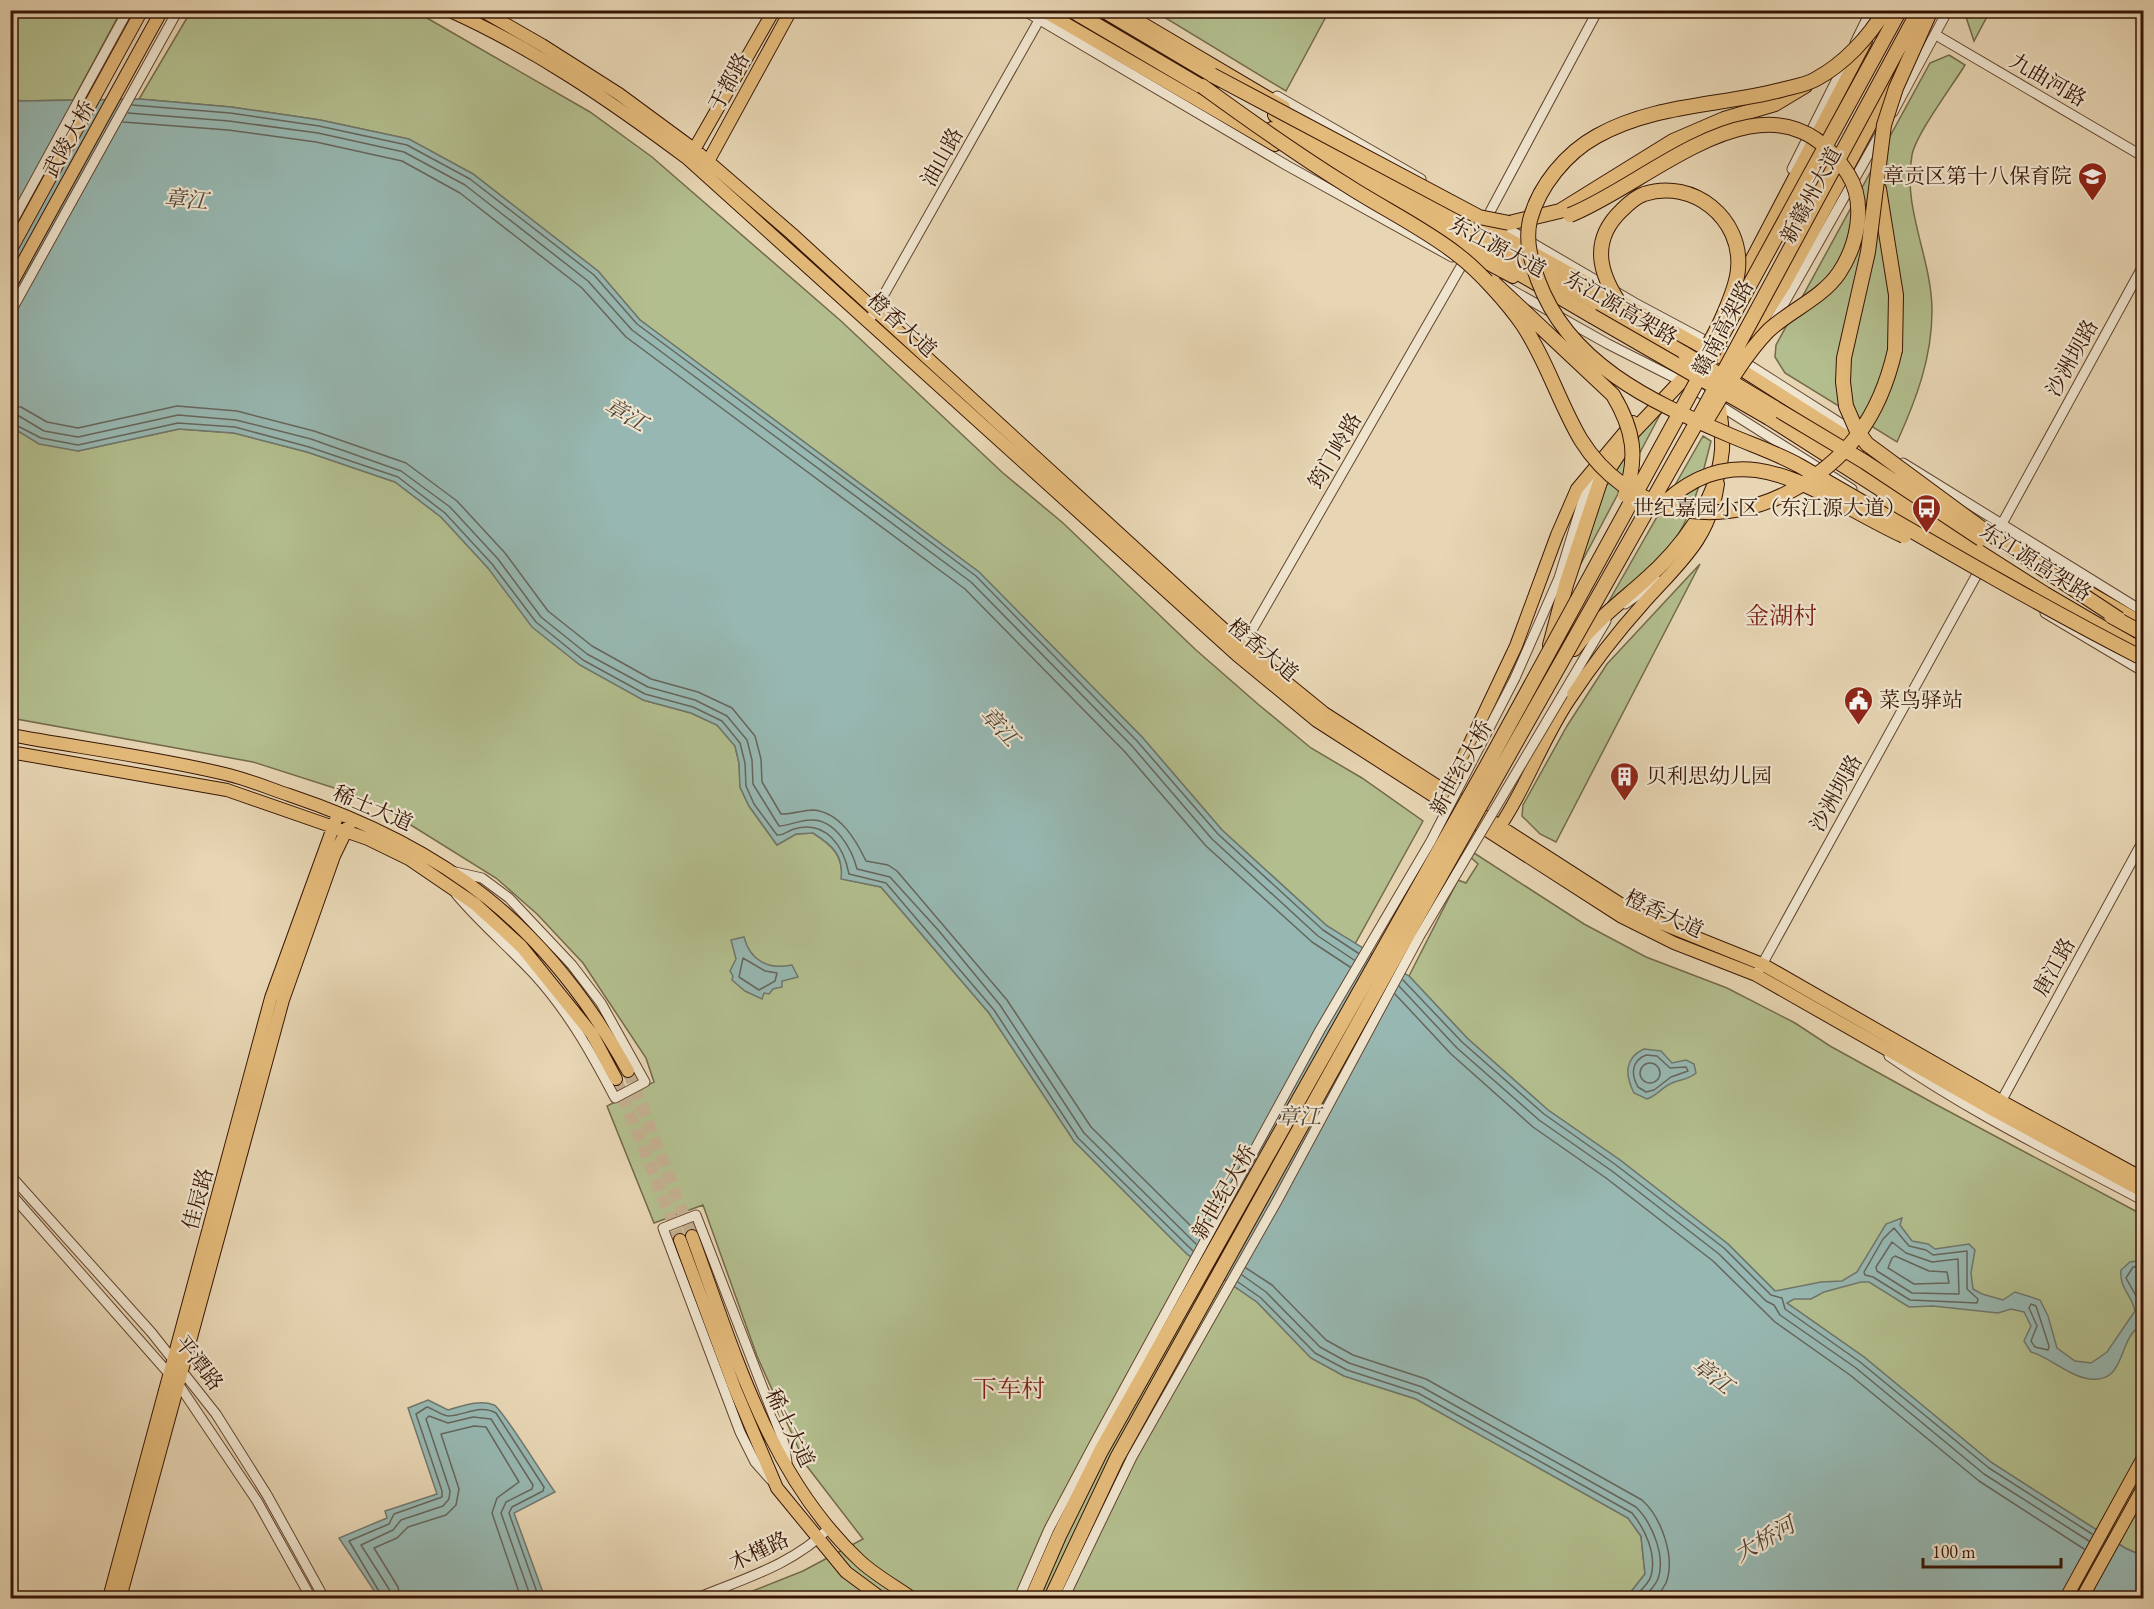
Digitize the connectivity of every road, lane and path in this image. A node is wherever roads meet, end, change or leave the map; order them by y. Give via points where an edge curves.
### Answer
1 (128, 10) edge
2 (142, 10) edge
3 (162, 10) edge
4 (178, 10) edge
5 (448, 10) edge
6 (481, 10) edge
7 (774, 10) edge
8 (791, 10) edge
9 (1023, 10) edge
10 (1070, 10) edge
11 (1103, 10) edge
12 (1120, 10) edge
13 (1130, 10) edge
14 (1598, 10) edge
15 (1871, 10) edge
16 (1883, 10) edge
17 (1900, 10) edge
18 (1919, 10) edge
19 (1931, 10) edge
20 (1948, 10) edge
21 (1043, 13) edge
22 (465, 14) edge
23 (1936, 35) junction
24 (1212, 75) junction
25 (1814, 81) junction
26 (1202, 86) junction
27 (692, 155) junction
28 (2144, 157) edge
29 (705, 167) junction
30 (1879, 167) junction
31 (1485, 221) junction
32 (1509, 223) junction
33 (10, 226) edge
34 (10, 251) edge
35 (1461, 259) junction
36 (2144, 264) edge
37 (10, 286) edge
38 (10, 313) edge
39 (872, 316) junction
40 (1705, 343) junction
41 (1685, 354) junction
42 (1740, 362) junction
43 (1684, 378) junction
44 (1718, 399) junction
45 (1654, 402) junction
46 (1720, 464) junction
47 (1646, 510) junction
48 (1627, 511) junction
49 (1706, 528) junction
50 (1999, 529) junction
51 (1979, 569) junction
52 (2144, 612) edge
53 (2119, 619) junction
54 (2144, 624) edge
55 (2144, 633) edge
56 (1240, 651) junction
57 (2144, 652) edge
58 (1548, 653) junction
59 (2144, 660) edge
60 (1562, 665) junction
61 (2144, 672) edge
62 (10, 735) edge
63 (10, 752) edge
64 (1443, 795) junction
65 (338, 814) junction
66 (352, 819) junction
67 (338, 830) junction
68 (1497, 831) junction
69 (2144, 839) edge
70 (449, 870) junction
71 (449, 886) junction
72 (1759, 970) junction
73 (1840, 1023) junction
74 (628, 1071) tunnel mouth
75 (616, 1079) tunnel mouth
76 (1998, 1106) junction
77 (10, 1175) edge
78 (2144, 1179) edge
79 (2144, 1192) edge
80 (10, 1193) edge
81 (2144, 1201) edge
82 (177, 1373) junction
83 (2144, 1456) edge
84 (788, 1470) junction
85 (776, 1486) junction
86 (2144, 1486) edge
87 (830, 1527) junction
88 (818, 1540) junction
89 (109, 1599) edge
90 (120, 1599) edge
91 (311, 1599) edge
92 (324, 1599) edge
93 (697, 1599) edge
94 (881, 1599) edge
95 (912, 1599) edge
96 (1018, 1599) edge
97 (1032, 1599) edge
98 (1051, 1599) edge
99 (1064, 1599) edge
100 (2066, 1599) edge
101 (2082, 1599) edge

1 - 33 street
2 - 34 main road, 武陵大桥
3 - 37 main road, 武陵大桥
4 - 38 street
5 - 22 main road, 橙香大道
6 - 27 main road, 橙香大道 via 600,82
7 - 27 main road
8 - 29 main road, 于都路
9 - 21 street
10 - 26 highway, 东江源高架路
11 - 24 highway, 东江源高架路
12 - 31 main road, 东江源大道
13 - 31 street
14 - 31 street
15 - 40 street
16 - 25 highway, bridge via 1846,59
16 - 40 main road, 新赣州大道
17 - 48 highway, 赣南高架路, bridge
18 - 47 highway, 赣南高架路, bridge
19 - 30 highway, bridge via 1896,88 1884,125
19 - 42 main road, 新赣州大道
20 - 23 street
21 - 35 street via 1286,165
21 - 39 street, 油山路
21 - 43 main road, 东江源大道 via 1390,211 1610,330
22 - 27 main road, 橙香大道 via 537,54
23 - 28 street, 九曲河路
23 - 42 street via 1809,262
24 - 32 highway, bridge via 1479,217
24 - 41 highway, 东江源高架路, bridge via 1309,136
25 - 32 highway, bridge via 1775,104 1724,119 1673,141 1560,211
25 - 51 highway, bridge via 1742,99 1661,111 1628,120 1594,137 1567,158 1535,203 1527,234 1530,257 1549,308 1562,327 1625,384 1726,434 1786,458
26 - 35 highway, bridge via 1300,156
26 - 57 highway, 东江源高架路, bridge via 1769,418 2045,594
27 - 29 main road, 橙香大道
29 - 39 main road, 橙香大道
30 - 35 highway, bridge via 1879,202 1898,318 1890,374 1876,408 1849,447 1816,477 1775,499 1738,509 1692,513 1668,507 1643,500 1610,475 1582,440 1521,323
30 - 53 highway, bridge via 1861,291 1844,358 1844,394 1856,429 1867,444 1981,528
31 - 40 main road, 东江源大道
32 - 47 highway, bridge via 1548,221 1587,208 1704,141 1753,124 1780,124 1813,136 1834,154 1850,178 1858,215 1856,236 1838,275 1770,330 1746,356
35 - 43 street via 1608,344
35 - 56 street, 筠门岭路
35 - 58 highway, bridge via 1506,291 1597,378 1624,413 1630,433 1633,470 1621,507
36 - 50 street, 沙洲坝路
39 - 56 main road, 橙香大道
40 - 42 main road, 东江源大道
40 - 43 main road, 新赣州大道
41 - 48 highway, bridge via 1628,315 1605,280 1601,264 1603,240 1611,221 1644,194 1684,193 1718,211 1738,250 1738,272 1714,334 1669,413
41 - 53 highway, 东江源高架路, bridge via 1865,462 2050,585
42 - 44 main road, 新赣州大道
42 - 50 main road, 东江源大道
43 - 44 main road, 东江源大道
43 - 45 street
43 - 58 highway via 1633,432 1600,482
44 - 46 main road
44 - 51 main road, 东江源大道 via 1811,450
45 - 64 main road via 1619,436 1577,489 1516,646
45 - 96 street, bridge via 1616,445 1584,496 1559,578 1515,678 1431,841 1320,1030 1104,1425 1049,1529
46 - 49 main road
46 - 60 highway via 1696,522 1683,540 1664,564 1585,634
47 - 60 highway, 赣南高架路, bridge
48 - 58 highway, 赣南高架路, bridge
49 - 68 main road via 1674,573 1642,604 1584,678
49 - 99 street, bridge via 1672,569 1603,624 1419,937 1277,1201 1132,1457
50 - 52 street
50 - 54 main road, 东江源大道 via 2057,573
51 - 59 highway, bridge
51 - 60 highway, bridge via 1778,473 1747,469 1712,472 1681,490 1653,515
51 - 61 street
51 - 72 street, 沙洲坝路
53 - 55 highway, 东江源高架路, bridge
56 - 64 main road, 橙香大道
58 - 97 highway, 新世纪大桥, bridge via 1101,1451
60 - 98 highway, 新世纪大桥, bridge via 1117,1458
62 - 65 main road, 稀土大道 via 226,774
63 - 67 main road, 稀土大道 via 228,790
64 - 68 main road, 橙香大道
65 - 66 main road, 稀土大道
65 - 67 main road, 佳辰路
66 - 67 main road, 佳辰路
66 - 70 main road, 稀土大道 via 415,848
67 - 71 main road, 稀土大道 via 368,839
67 - 82 main road, 佳辰路 via 283,1000
68 - 72 main road, 橙香大道 via 1633,912
69 - 76 street, 唐江路
70 - 71 street via 482,878 509,898 572,965 602,1003 645,1082 615,1098 586,1042 565,1013
70 - 74 main road, 稀土大道 via 526,930 601,1022
71 - 75 main road, 稀土大道 via 521,945 592,1034
72 - 73 main road, 橙香大道
72 - 76 main road, 橙香大道
73 - 76 main road, 橙香大道
73 - 81 street via 1918,1077
76 - 78 main road, 橙香大道
76 - 79 main road, 橙香大道
77 - 82 street, 平潭路
80 - 82 street, 平潭路
82 - 89 main road, 佳辰路
82 - 90 main road, 佳辰路
82 - 91 street, 平潭路 via 258,1501
82 - 92 street, 平潭路 via 216,1414 267,1495
83 - 100 main road
84 - 85 main road, 稀土大道 via 686,1238 739,1399
84 - 85 street via 784,1443 696,1215 663,1228 740,1432 755,1462
84 - 87 main road, 稀土大道
85 - 88 main road, 稀土大道
86 - 101 main road
87 - 88 street, 木槿路
87 - 95 main road, 稀土大道 via 860,1561
88 - 93 street, 木槿路 via 792,1558
88 - 94 main road, 稀土大道 via 846,1572

